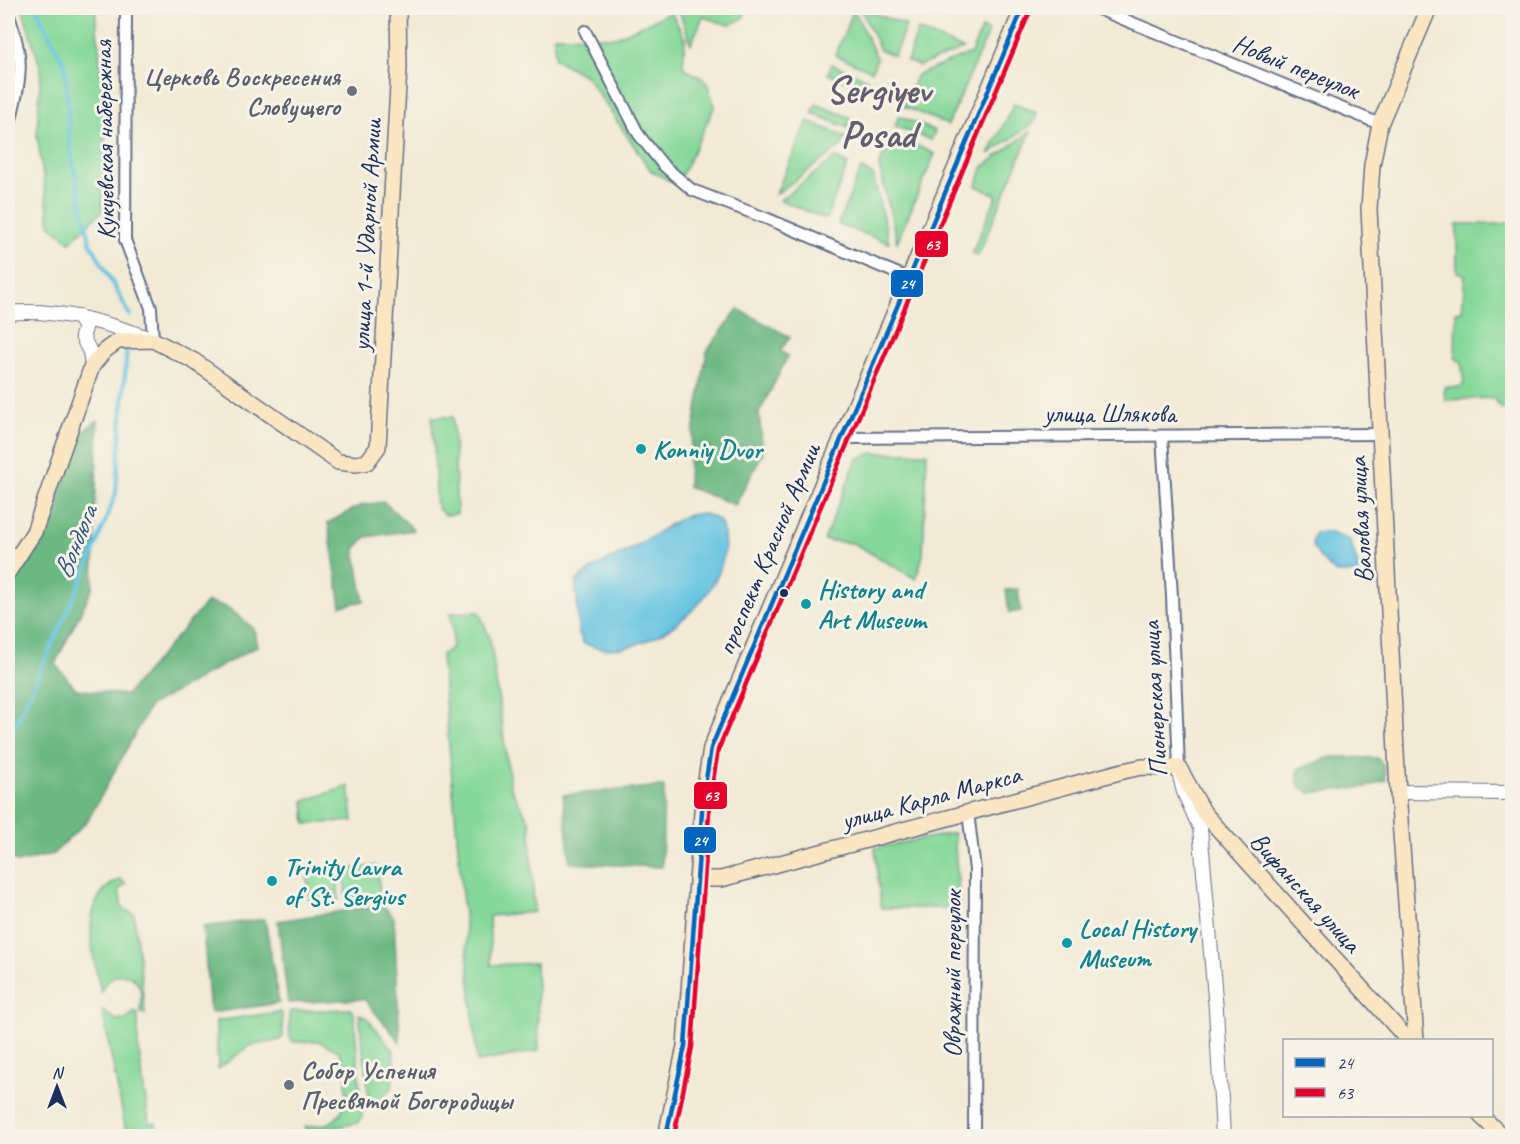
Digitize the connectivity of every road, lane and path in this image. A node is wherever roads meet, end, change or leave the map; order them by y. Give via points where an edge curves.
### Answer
1 (126, 8) edge
2 (398, 8) edge
3 (1023, 8) edge
4 (1096, 8) edge
5 (1429, 8) edge
6 (8, 13) edge
7 (585, 31) dead end
8 (1380, 124) junction
9 (8, 132) edge
10 (908, 278) junction
11 (9, 312) edge
12 (79, 317) junction
13 (153, 340) junction
14 (92, 366) junction
15 (1380, 434) junction
16 (1162, 436) junction
17 (840, 438) junction
18 (8, 572) edge
19 (1179, 768) junction
20 (1398, 792) junction
21 (1512, 793) edge
22 (968, 812) junction
23 (697, 879) junction
24 (1406, 1039) edge
25 (1416, 1039) edge
26 (1482, 1117) edge
27 (666, 1137) edge
28 (974, 1137) edge
29 (1223, 1137) edge
30 (1502, 1137) edge

1 - 13 street, Кукуевская набережная via 125,240 151,308
2 - 13 main road, улица 1-й Ударной Армии via 399,68 381,431 378,447 367,462 338,462 194,361
3 - 10 main road, проспект Красной Армии
4 - 8 street, Новый переулок
5 - 8 main road, Валовая улица
6 - 9 street via 19,46 21,75
7 - 10 street via 639,135 663,165 692,190
8 - 15 main road, Валовая улица via 1369,209
10 - 17 main road, проспект Красной Армии
11 - 12 street
12 - 13 street
12 - 14 street
13 - 14 main road via 118,341
14 - 18 main road via 34,532
15 - 16 street, улица Шлякова
15 - 20 main road, Валовая улица
16 - 17 street, улица Шлякова
16 - 19 street, Пионерская улица
17 - 23 main road, проспект Красной Армии via 711,748
19 - 22 main road, улица Карла Маркса via 1142,767
19 - 24 main road, Вифанская улица via 1204,813
19 - 29 street, Пионерская улица via 1184,792 1200,828
20 - 21 street
20 - 25 main road, Валовая улица
22 - 23 main road, улица Карла Маркса via 721,879
22 - 28 street, Овражный переулок via 975,870
23 - 27 main road, проспект Красной Армии via 685,1047
26 - 30 main road

